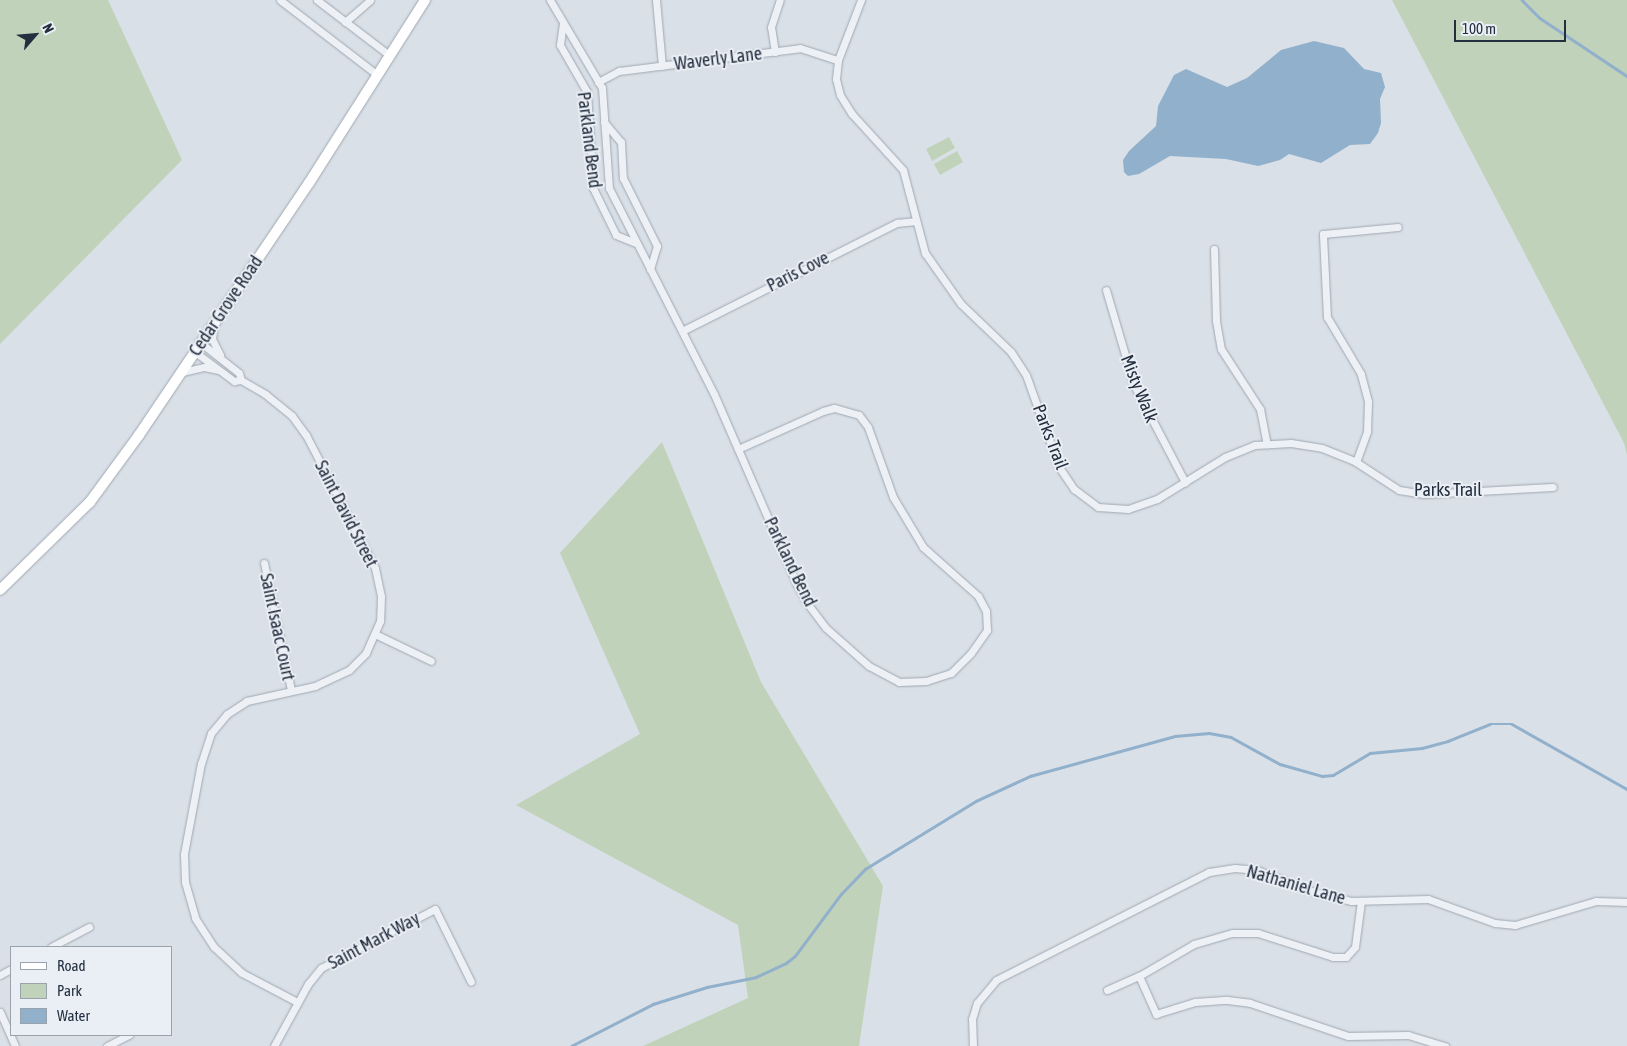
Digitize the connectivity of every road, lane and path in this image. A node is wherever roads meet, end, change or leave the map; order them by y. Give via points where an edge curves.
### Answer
1 (280, 0) edge
2 (317, 0) edge
3 (370, 0) edge
4 (425, 0) edge
5 (550, 0) edge
6 (656, 0) edge
7 (780, 0) edge
8 (861, 0) edge
9 (345, 22) junction
10 (564, 23) junction
11 (775, 52) junction
12 (388, 54) junction
13 (838, 60) junction
14 (662, 66) junction
15 (376, 74) junction
16 (598, 82) junction
17 (604, 122) junction
18 (916, 221) junction
19 (1398, 226) dead end
20 (636, 243) junction
21 (1214, 249) dead end
22 (650, 269) junction
23 (1106, 290) dead end
24 (214, 323) junction
25 (682, 331) junction
26 (201, 343) junction
27 (195, 352) junction
28 (226, 363) junction
29 (220, 371) junction
30 (181, 372) junction
31 (241, 380) junction
32 (1267, 444) junction
33 (738, 449) junction
34 (1356, 462) junction
35 (1185, 482) junction
36 (1553, 487) dead end
37 (264, 563) dead end
38 (0, 590) edge
39 (375, 634) junction
40 (431, 661) dead end
41 (291, 690) junction
42 (1360, 901) junction
43 (1627, 902) edge
44 (89, 927) dead end
45 (53, 946) edge
46 (1139, 976) junction
47 (471, 982) dead end
48 (1107, 990) dead end
49 (297, 1002) junction
50 (0, 1012) edge
51 (10, 1035) edge
52 (127, 1036) edge
53 (107, 1046) edge
54 (274, 1046) edge
55 (973, 1046) edge
56 (1444, 1046) edge

1 - 15 street
2 - 9 street
3 - 9 street
4 - 12 main road, Cedar Grove Road
5 - 10 street, Parkland Bend
6 - 14 street
7 - 11 street via 771,27
8 - 13 street, Parks Trail
9 - 12 street
10 - 16 street, Parkland Bend
10 - 20 street, Parkland Bend via 560,45 586,92 592,188 616,235
11 - 13 street, Waverly Lane via 800,48
11 - 14 street, Waverly Lane
12 - 15 main road, Cedar Grove Road
13 - 18 street, Parks Trail via 836,79 840,95 852,114 903,170
14 - 16 street, Waverly Lane via 619,71
15 - 24 main road, Cedar Grove Road via 309,184
16 - 17 street, Parkland Bend via 602,88
17 - 20 street, Parkland Bend via 610,188
17 - 22 street, Parkland Bend via 621,142 624,178 657,246
18 - 25 street, Paris Cove via 897,223
18 - 35 street, Parks Trail via 925,253 941,281 1011,352 1026,375 1059,467 1074,489 1098,506 1128,509 1157,499
19 - 34 street via 1323,234 1327,316 1361,374 1368,401 1367,431
20 - 22 street, Parkland Bend
21 - 32 street via 1216,321 1221,349 1260,409
22 - 25 street, Parkland Bend
23 - 35 street, Misty Walk via 1134,386
24 - 26 main road, Cedar Grove Road
24 - 28 street via 214,344
25 - 33 street, Parkland Bend
26 - 27 main road, Cedar Grove Road
26 - 28 street, Saint David Street
27 - 29 street, Saint David Street
27 - 30 main road, Cedar Grove Road
28 - 31 street, Saint David Street via 239,373
29 - 30 street via 204,367
29 - 31 street, Saint David Street via 234,381
30 - 38 main road, Cedar Grove Road via 90,502
31 - 39 street, Saint David Street via 292,416 306,435 375,568 381,596 380,621
32 - 34 street, Parks Trail via 1291,443 1322,448
32 - 35 street, Parks Trail via 1255,445 1225,457
33 - 33 street, Parkland Bend via 796,583 826,628 869,666 900,682 926,681 951,673 971,653 986,630 986,611 978,596 945,570 919,540 893,497 868,427 858,415 834,408 823,411
34 - 36 street, Parks Trail via 1400,490 1423,494
37 - 41 street, Saint Isaac Court
39 - 40 street
39 - 41 street, Saint David Street via 366,653 348,670 315,686
41 - 49 street, Saint David Street via 247,701 227,714 210,733 184,854 185,882 195,918 214,947 242,973
42 - 43 street, Nathaniel Lane via 1428,899 1495,923 1515,925 1596,901
42 - 46 street via 1355,947 1346,956 1334,957 1258,933 1232,933 1194,944
42 - 55 street, Nathaniel Lane via 1317,893 1257,870 1235,868 1209,872 996,980 977,1003 972,1019
44 - 45 street
46 - 48 street
46 - 56 street via 1156,1014 1195,1002 1227,1000 1250,1003 1348,1036 1408,1036
47 - 49 street, Saint Mark Way via 435,909 321,968
49 - 54 street, Saint Mark Way
50 - 51 street
52 - 53 street

